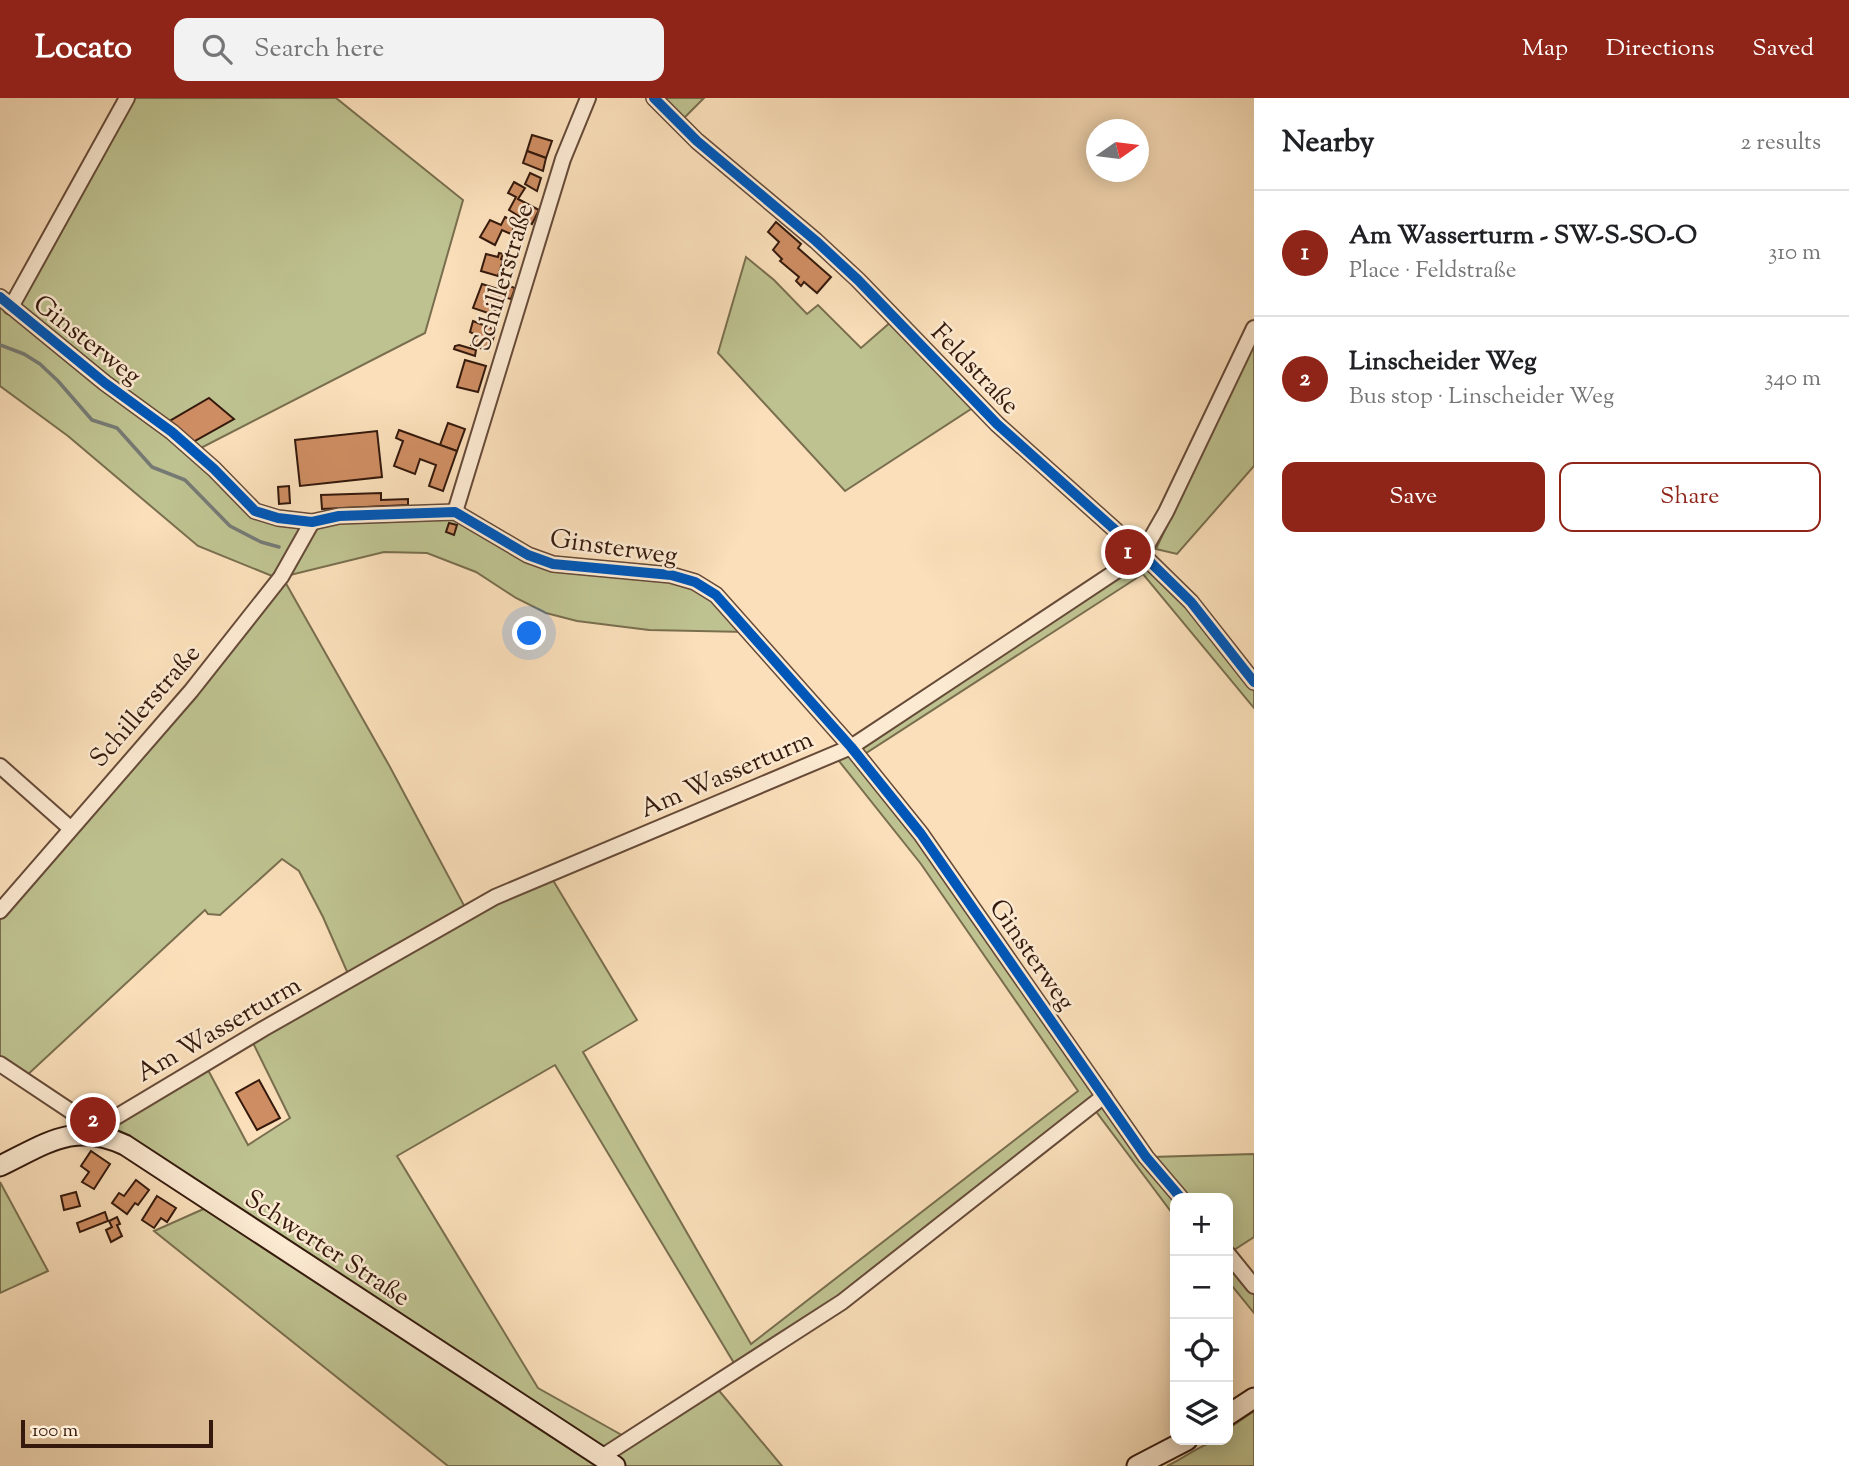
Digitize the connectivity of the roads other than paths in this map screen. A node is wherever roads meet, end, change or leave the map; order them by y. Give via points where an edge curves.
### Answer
1 (127, 98) edge
2 (588, 98) edge
3 (654, 98) edge
4 (5, 302) edge
5 (1254, 328) edge
6 (455, 512) junction
7 (312, 522) junction
8 (1142, 554) junction
9 (1254, 682) edge
10 (851, 747) junction
11 (0, 766) edge
12 (70, 828) junction
13 (0, 911) edge
14 (0, 1064) edge
15 (1104, 1096) junction
16 (96, 1134) junction
17 (0, 1166) edge
18 (1177, 1193) edge
19 (1230, 1256) edge
20 (1254, 1286) edge
21 (1254, 1398) edge
22 (1233, 1412) edge
23 (1177, 1445) edge
24 (608, 1462) edge
25 (1138, 1466) edge

1 - 4 street
2 - 6 street, Schillerstraße via 563,159
3 - 8 street, Feldstraße via 697,141 833,256 997,424
4 - 7 street, Ginsterweg via 172,432 255,511
5 - 8 street, Am Wasserturm
6 - 7 street, Ginsterweg via 339,516
6 - 10 street, Ginsterweg via 528,555 553,564 671,575 695,582 716,595
7 - 12 street, Schillerstraße via 281,577 191,691
8 - 9 street, Feldstraße via 1191,602
8 - 10 street, Am Wasserturm
10 - 15 street, Ginsterweg via 921,834
10 - 16 street, Am Wasserturm via 495,897 263,1029 111,1120
11 - 12 street
12 - 13 street, Schillerstraße
14 - 16 street via 78,1116
15 - 18 street, Ginsterweg
15 - 24 street via 842,1302
16 - 17 main road, Schwerter Straße via 66,1136
16 - 24 main road, Schwerter Straße via 125,1145
19 - 20 street
21 - 22 main road
23 - 25 main road

